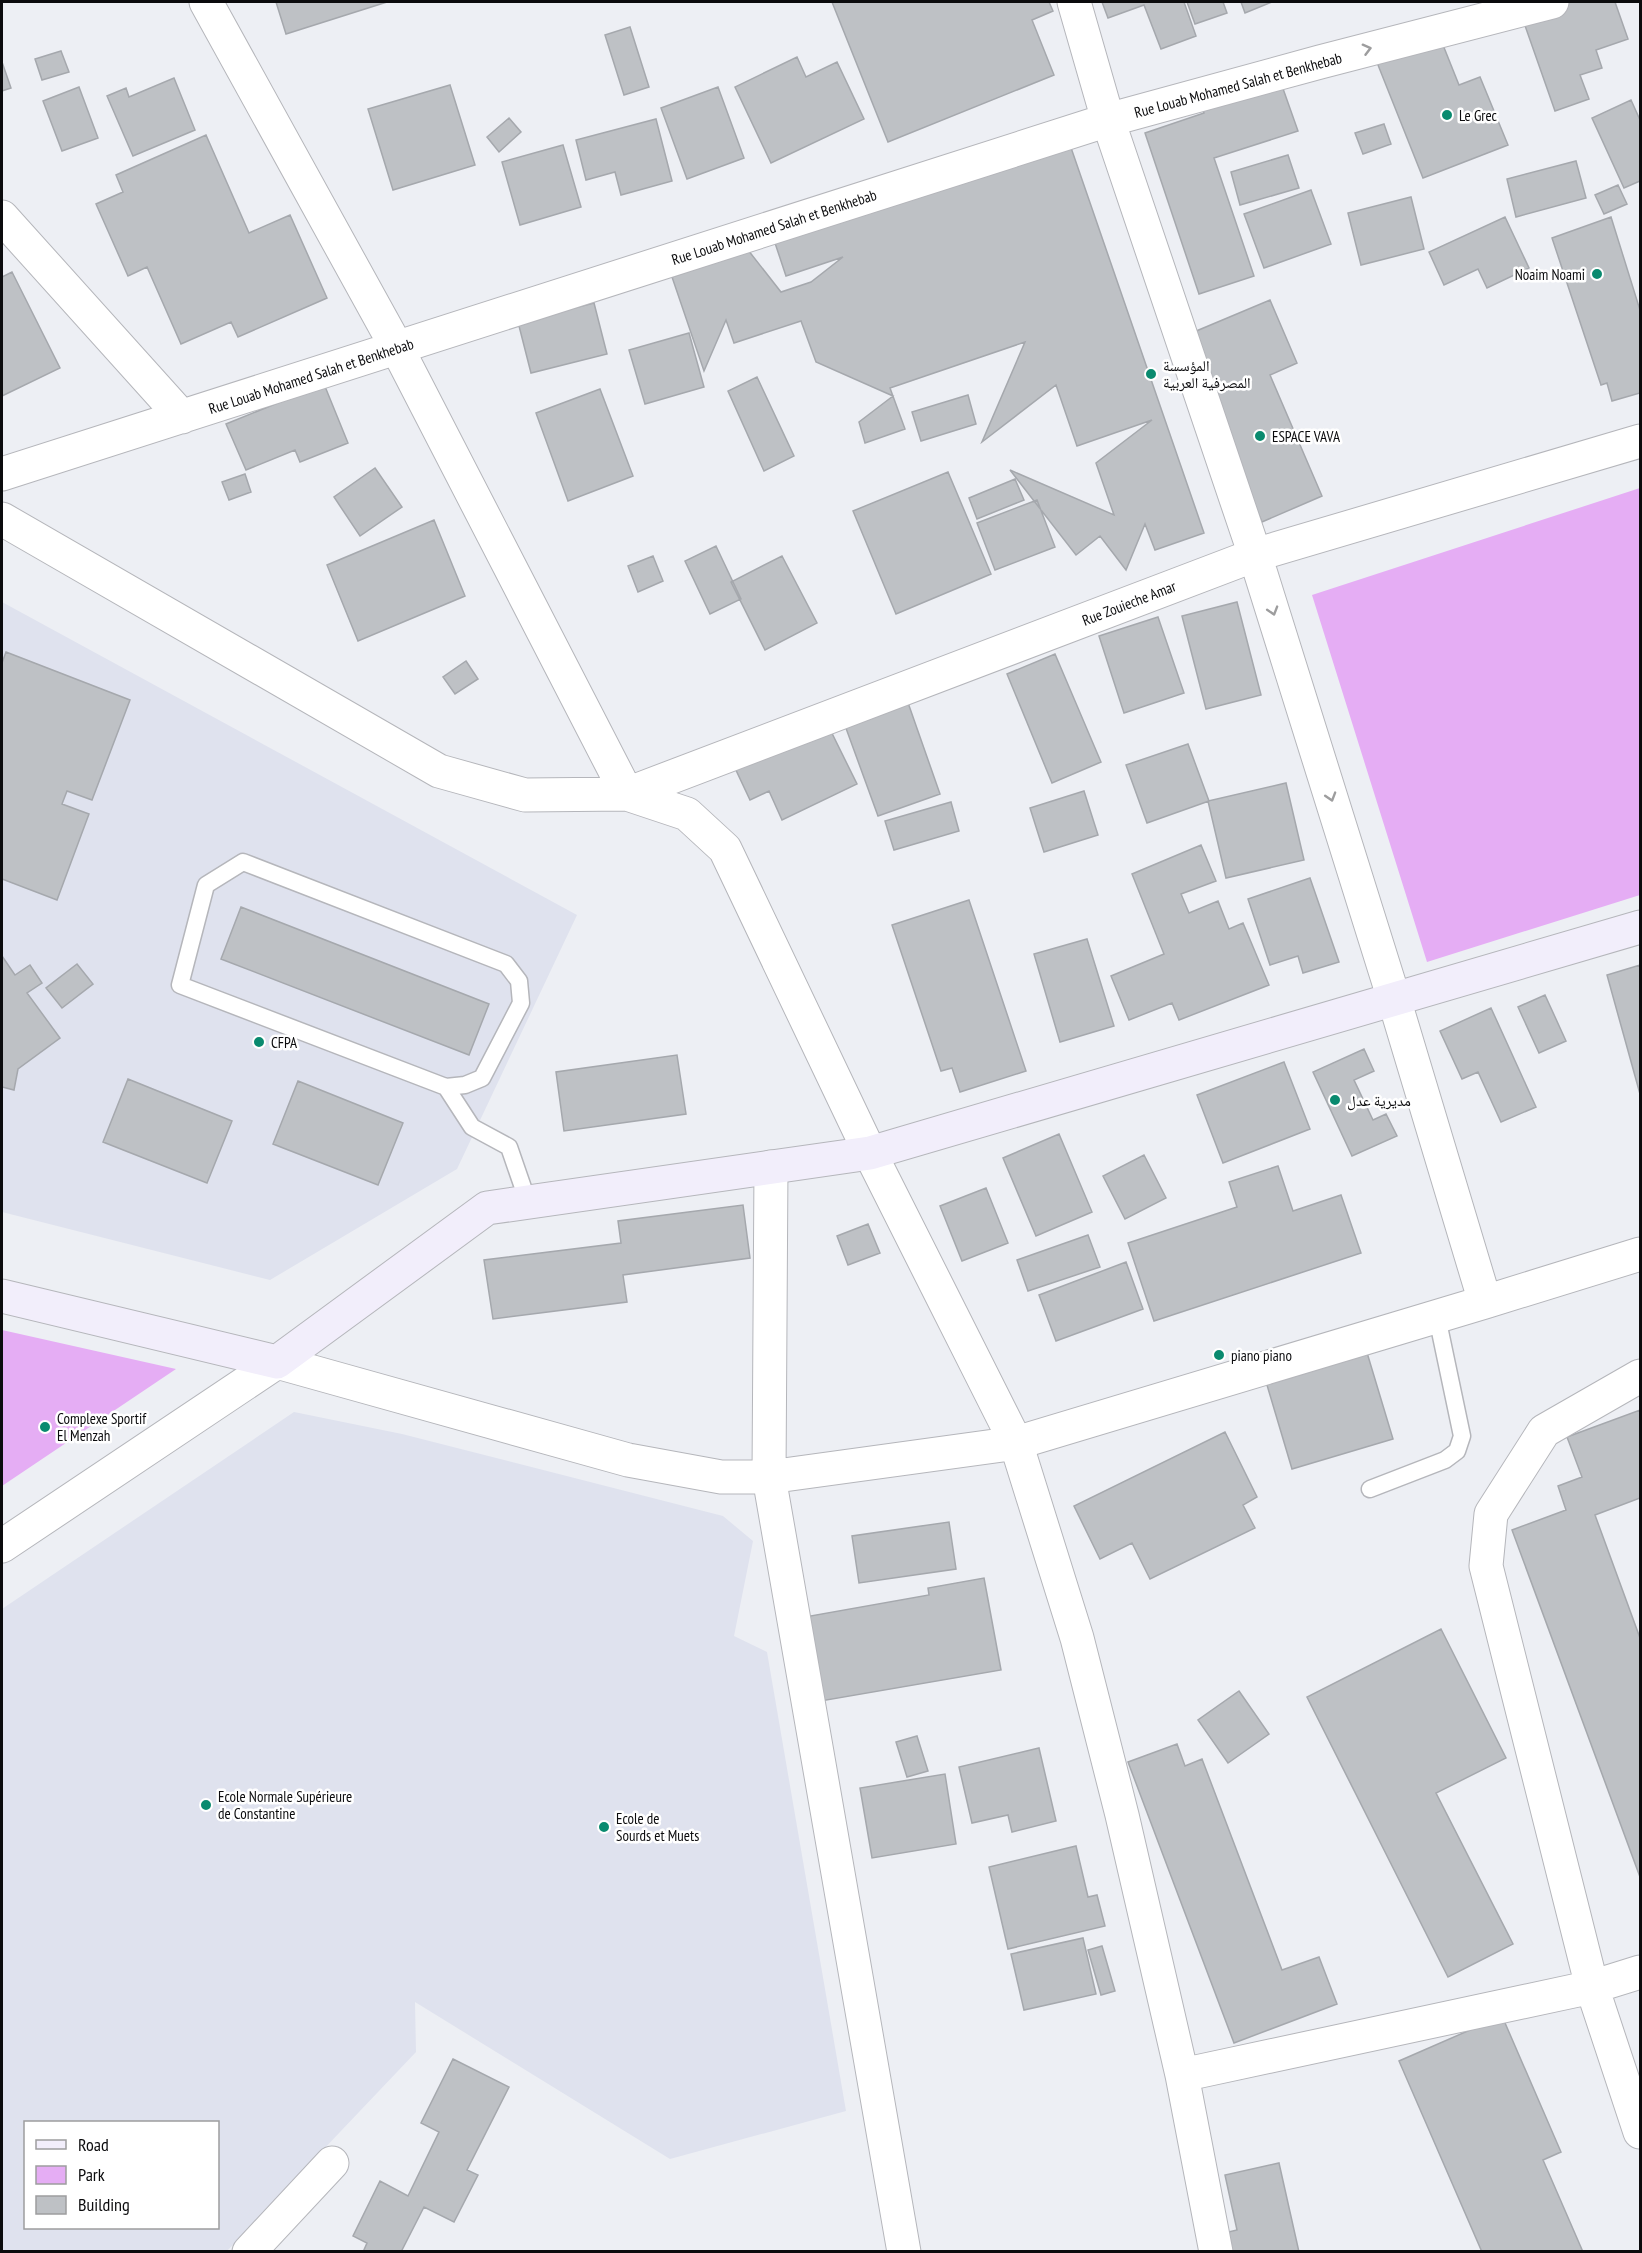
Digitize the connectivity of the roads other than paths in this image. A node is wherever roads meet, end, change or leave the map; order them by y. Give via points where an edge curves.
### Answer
1 (206, 2) edge
2 (1074, 2) edge
3 (1552, 2) edge
4 (1108, 120) junction
5 (2, 217) edge
6 (397, 348) junction
7 (182, 417) junction
8 (1641, 441) edge
9 (2, 474) edge
10 (2, 519) edge
11 (1255, 555) junction
12 (627, 794) junction
13 (1641, 927) edge
14 (1394, 999) junction
15 (446, 1087) junction
16 (870, 1153) junction
17 (771, 1167) junction
18 (528, 1202) junction
19 (1641, 1254) edge
20 (2, 1296) edge
21 (1485, 1302) junction
22 (1437, 1317) junction
23 (277, 1362) junction
24 (1641, 1376) edge
25 (1016, 1443) junction
26 (769, 1477) junction
27 (1370, 1489) dead end
28 (2, 1546) edge
29 (1641, 1972) edge
30 (1592, 1987) junction
31 (1182, 2075) junction
32 (1641, 2132) edge
33 (332, 2163) dead end
34 (249, 2252) edge
35 (904, 2252) edge
36 (1216, 2252) edge

1 - 6 street
2 - 4 street
4 -> 3 street, Rue Louab Mohamed Salah et Benkhebab
4 - 6 street, Rue Louab Mohamed Salah et Benkhebab
4 - 11 street
5 - 7 street
6 - 7 street, Rue Louab Mohamed Salah et Benkhebab
6 - 12 street
7 - 9 street, Rue Louab Mohamed Salah et Benkhebab
8 - 11 street, Rue Zouieche Amar
10 - 12 street via 439,771 525,795
11 - 12 street, Rue Zouieche Amar
11 -> 14 street
12 - 16 street via 687,814 725,849
13 - 14 main road
14 - 16 main road
14 - 21 street
15 - 15 lane via 482,1078 521,1003 519,981 506,964 243,862 206,885 180,985
15 - 18 lane via 472,1127 509,1147
16 - 17 main road
16 - 25 street
17 - 18 main road
17 - 26 street
18 - 23 main road via 487,1208
19 - 21 street
20 - 23 main road
21 - 22 street
22 - 25 street
22 - 27 lane via 1462,1436 1457,1451 1445,1460
23 - 26 street via 628,1460 721,1476
23 - 28 street
24 - 30 street via 1544,1431 1491,1514 1486,1566
25 - 26 street
25 - 31 street via 1077,1638
26 - 35 street
29 - 30 street
30 - 31 street
30 - 32 street
31 - 36 street
33 - 34 street

